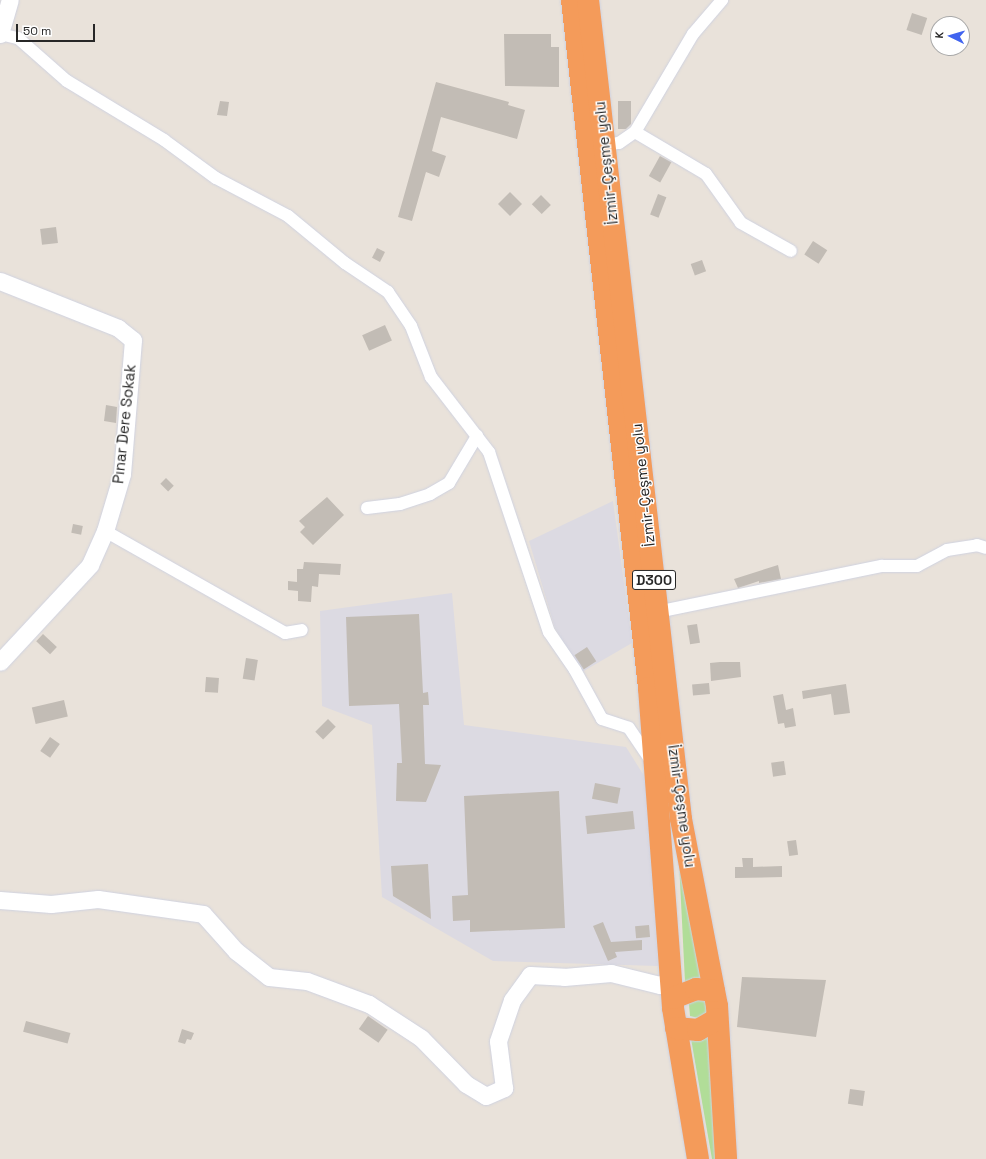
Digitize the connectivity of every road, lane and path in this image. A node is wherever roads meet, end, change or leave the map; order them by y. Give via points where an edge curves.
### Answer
1 (10, 0) edge
2 (572, 0) edge
3 (588, 0) edge
4 (722, 0) edge
5 (1, 26) edge
6 (635, 132) junction
7 (604, 145) junction
8 (790, 251) dead end
9 (0, 281) edge
10 (477, 436) junction
11 (367, 508) dead end
12 (106, 531) junction
13 (986, 548) edge
14 (657, 612) junction
15 (302, 630) dead end
16 (0, 662) edge
17 (656, 769) junction
18 (0, 900) edge
19 (673, 988) junction
20 (714, 991) junction
21 (717, 1019) junction
22 (676, 1028) junction
23 (698, 1159) edge
24 (726, 1159) edge

1 - 5 street
2 - 17 highway, İzmir-Çeşme yolu / D300
3 - 7 highway, İzmir-Çeşme yolu / D300
4 - 6 street via 693,34
5 - 10 street via 67,81 164,140 216,178 288,216 345,263 388,292 411,326 431,376
6 - 7 street via 619,143
6 - 8 street via 706,174 741,223
7 - 14 highway, İzmir-Çeşme yolu / D300
9 - 12 street, Pınar Dere Sokak via 118,328 133,340 122,474
10 - 11 street via 449,483 430,494 400,504
10 - 17 street via 489,452 549,632 575,670 602,719 629,728
12 - 15 street via 285,633
12 - 16 street, Pınar Dere Sokak via 90,565
13 - 14 street via 977,545 947,550 917,566 876,567
14 - 20 highway, İzmir-Çeşme yolu / D300 via 681,819
17 - 19 highway, İzmir-Çeşme yolu / D300
18 - 19 street via 51,904 98,899 203,914 236,950 269,977 307,981 369,1004 421,1038 466,1084 486,1096 504,1088 498,1041 512,1000 530,975 564,977 611,973
19 - 20 highway
19 - 22 highway, İzmir-Çeşme yolu / D300
20 - 21 highway, İzmir-Çeşme yolu / D300
21 - 22 highway via 698,1030
21 - 24 highway, İzmir-Çeşme yolu / D300
22 - 23 highway, İzmir-Çeşme yolu / D300

